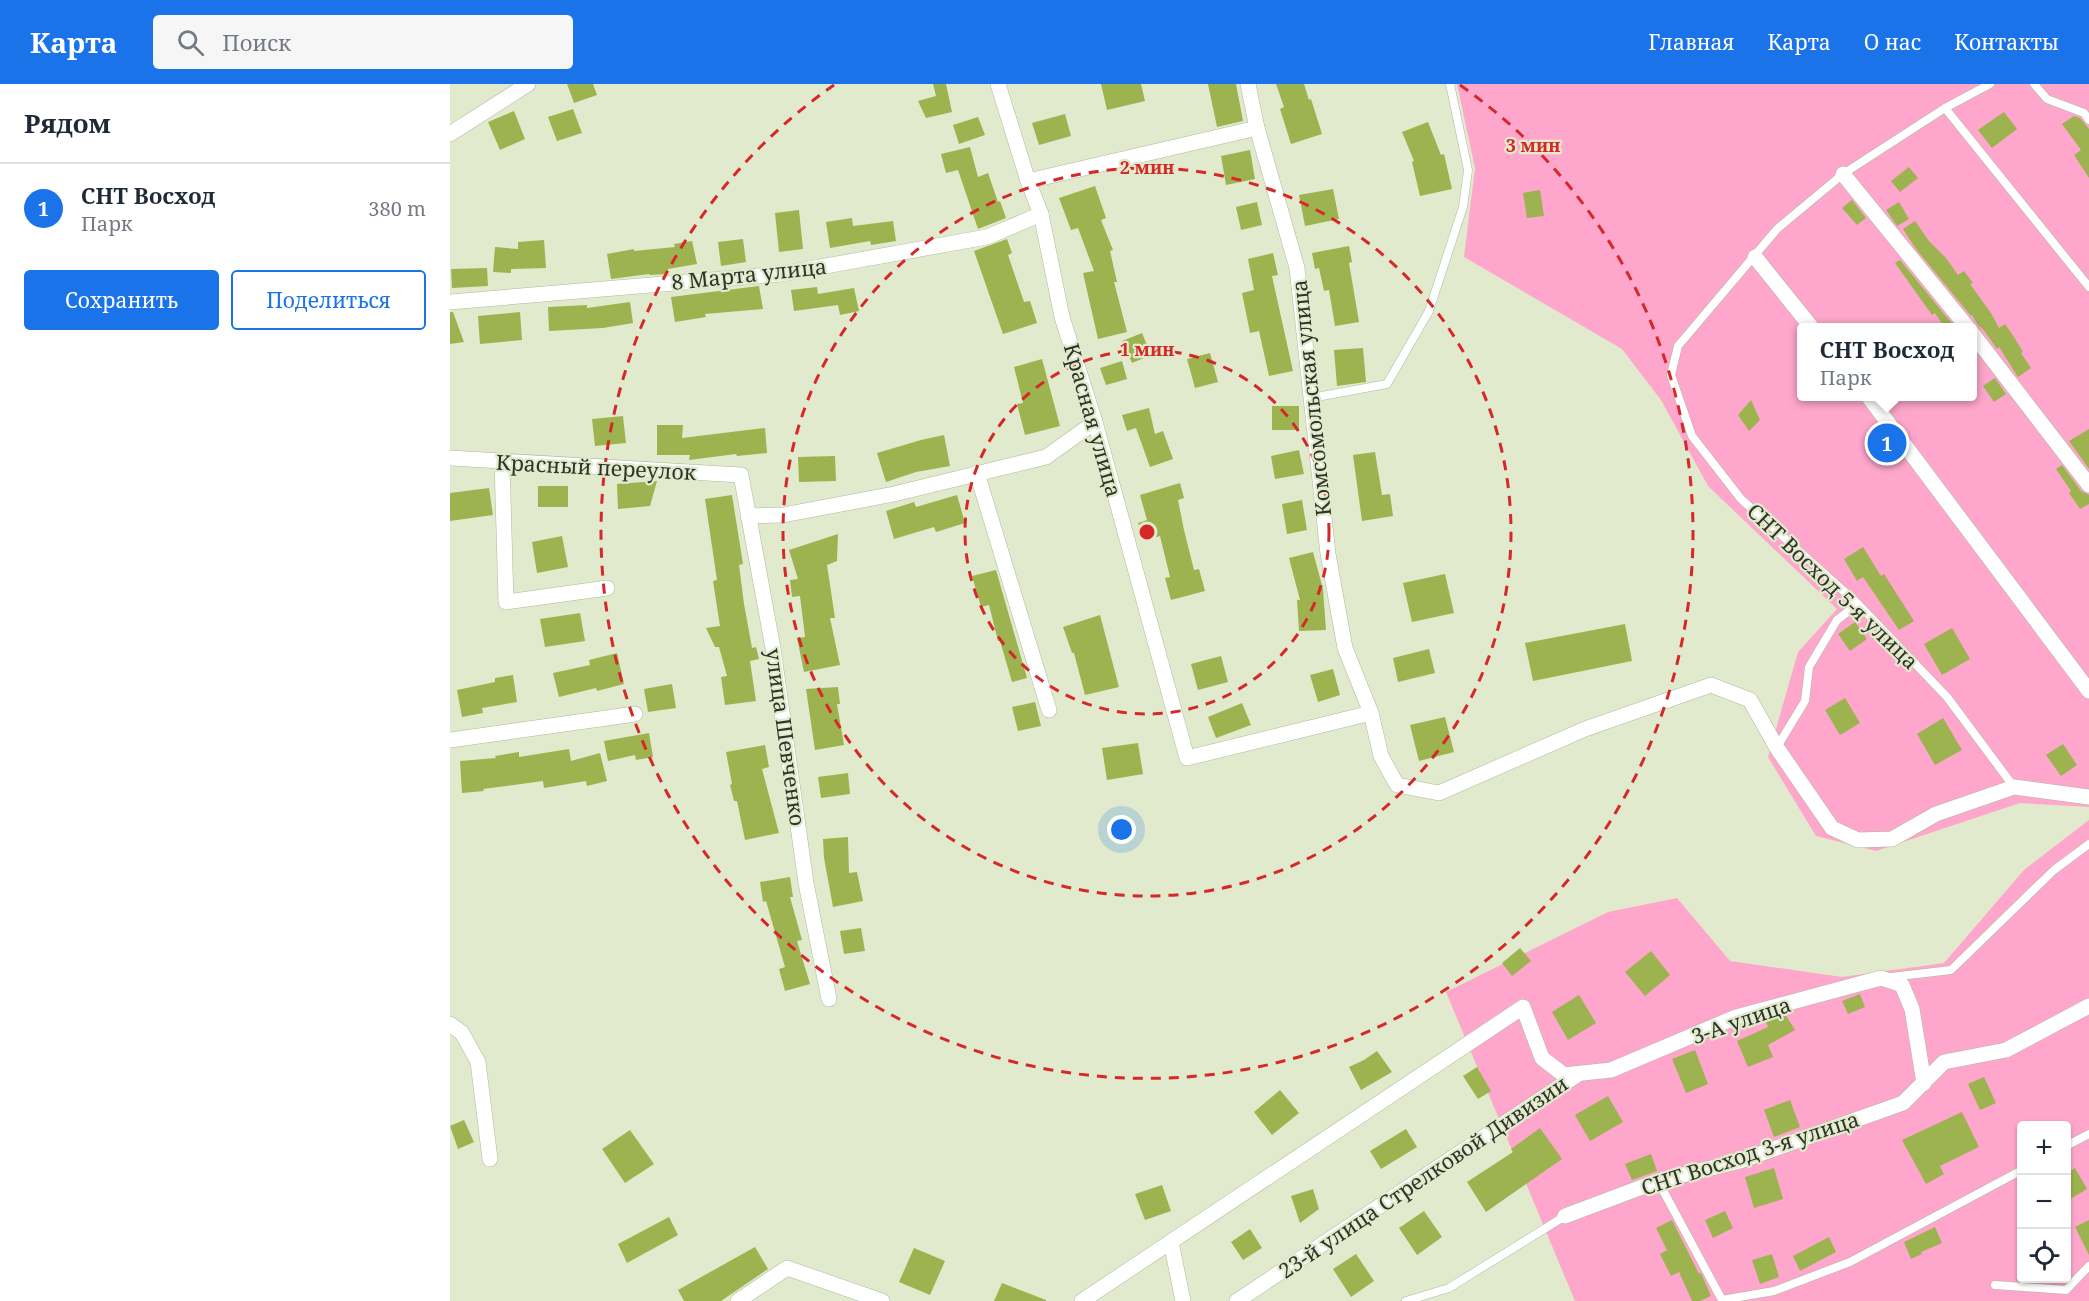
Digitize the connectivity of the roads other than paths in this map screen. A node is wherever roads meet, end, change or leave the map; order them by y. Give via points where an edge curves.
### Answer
1 (528, 84) edge
2 (998, 84) edge
3 (1248, 84) edge
4 (1450, 84) edge
5 (1990, 84) edge
6 (2034, 84) edge
7 (1945, 108) junction
8 (2089, 120) edge
9 (1257, 128) junction
10 (450, 134) edge
11 (1843, 174) junction
12 (1028, 181) junction
13 (1041, 214) junction
14 (1755, 257) junction
15 (2089, 286) edge
16 (450, 302) edge
17 (1809, 323) edge
18 (1965, 323) edge
19 (1977, 339) edge
20 (1311, 398) junction
21 (1872, 401) edge
22 (1095, 422) junction
23 (450, 458) edge
24 (502, 461) junction
25 (978, 473) junction
26 (741, 475) joint
27 (2089, 485) edge
28 (748, 516) junction
29 (607, 588) dead end
30 (1858, 604) junction
31 (2089, 691) edge
32 (1049, 710) dead end
33 (1371, 713) junction
34 (635, 714) dead end
35 (450, 740) edge
36 (1777, 748) junction
37 (2014, 787) junction
38 (2089, 797) edge
39 (2089, 844) edge
40 (1881, 978) junction
41 (830, 999) dead end
42 (2089, 1006) edge
43 (450, 1024) edge
44 (1579, 1073) junction
45 (1924, 1083) junction
46 (2089, 1134) edge
47 (2071, 1144) edge
48 (490, 1159) dead end
49 (2017, 1173) edge
50 (1658, 1181) junction
51 (1565, 1216) joint
52 (1171, 1242) junction
53 (2089, 1266) edge
54 (1995, 1285) dead end
55 (738, 1301) edge
56 (882, 1301) edge
57 (1082, 1301) edge
58 (1183, 1301) edge
59 (1237, 1301) edge
60 (1406, 1301) edge

1 - 10 street
2 - 12 street, Красная улица
3 - 9 street, Комсомольская улица
4 - 20 lane via 1468,170 1463,207 1429,311 1387,384
5 - 7 lane
6 - 8 lane via 2047,99 2084,113
7 - 11 lane
7 - 15 lane
9 - 12 street
9 - 20 street, Комсомольская улица via 1297,268
11 - 14 lane via 1777,229
11 - 18 street
12 - 13 street, Красная улица
13 - 16 street, 8 Марта улица via 987,237 781,274
13 - 22 street, Красная улица via 1062,316
14 - 17 street
14 - 30 lane, СНТ Восход 5-я улица via 1678,346 1671,375 1692,436 1741,499
19 - 27 street
20 - 33 street, Комсомольская улица via 1328,554 1345,648
21 - 31 street
22 - 25 street via 1046,457
22 - 33 street, Красная улица via 1187,758
23 - 24 street, Красный переулок
24 - 26 street, Красный переулок
24 - 29 street via 506,602
25 - 28 street via 783,515
25 - 32 street
26 - 28 street, улица Шевченко
28 - 41 street, улица Шевченко via 773,648 806,883
30 - 36 lane via 1837,620 1809,667 1805,701
30 - 37 lane, СНТ Восход 5-я улица via 1947,697
33 - 36 street, Комсомольская улица via 1381,756 1397,785 1439,793 1585,729 1711,685 1750,700
34 - 35 street
36 - 37 street via 1832,828 1858,840 1892,838 1936,814
37 - 38 street
39 - 40 lane via 2054,870 1951,970
40 - 44 street, 3-А улица via 1736,1017 1611,1070
40 - 45 street via 1902,985 1912,1009
42 - 45 street, СНТ Восход 3-я улица via 2006,1050 1944,1062
43 - 48 street via 462,1033 478,1062
44 - 52 street, 3-А улица via 1564,1075 1542,1058 1523,1007
44 - 59 street, 23-й улица Стрелковой Дивизии
45 - 50 street, СНТ Восход 3-я улица via 1903,1103 1740,1161
46 - 47 lane
49 - 50 lane via 1850,1262 1774,1292 1722,1300
50 - 51 street, СНТ Восход 3-я улица
51 - 60 lane via 1449,1288
52 - 57 street
52 - 58 street
53 - 54 lane via 2066,1290
55 - 56 street via 787,1268

